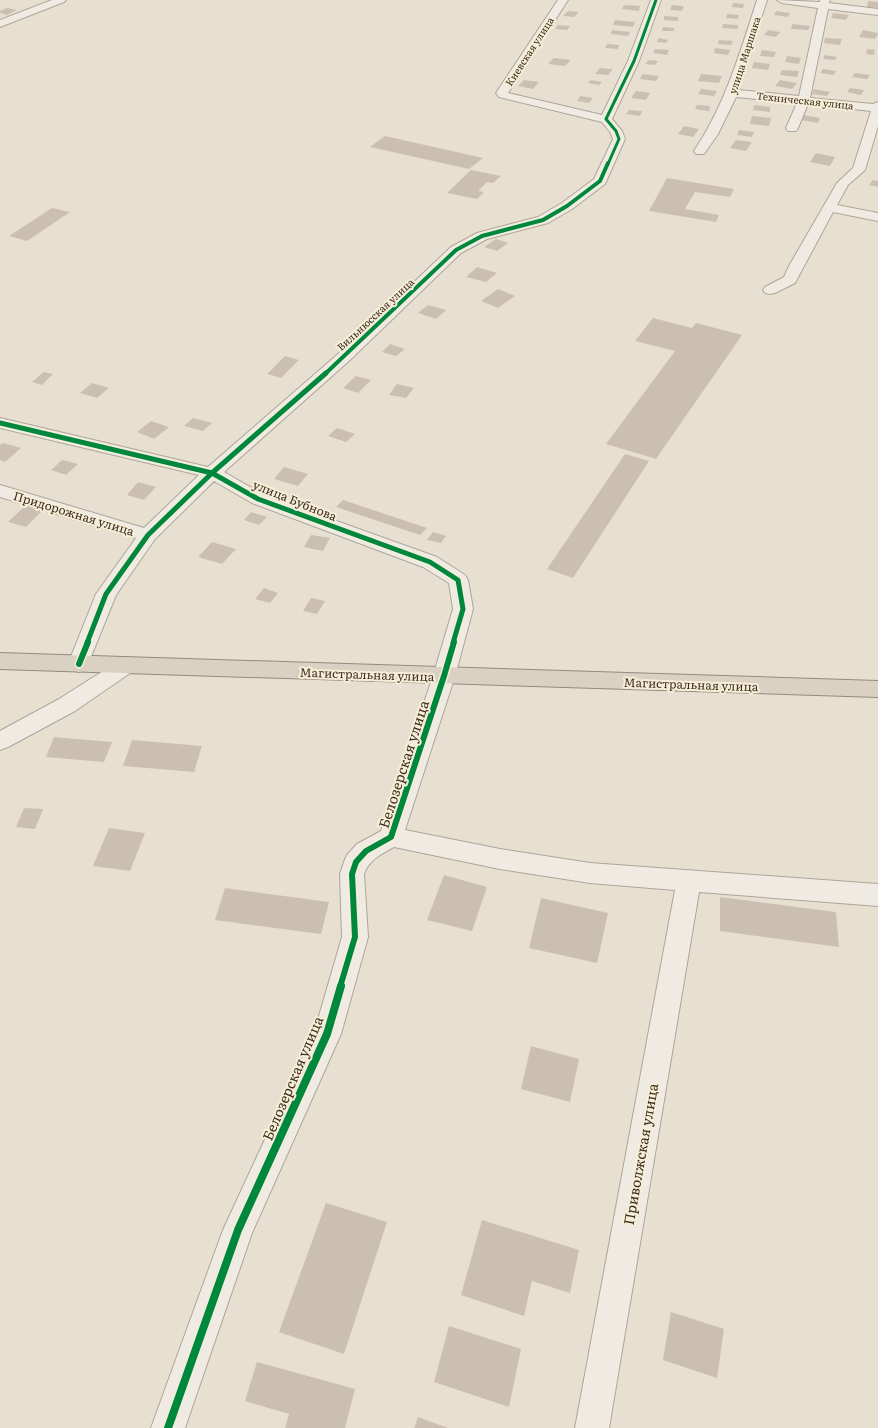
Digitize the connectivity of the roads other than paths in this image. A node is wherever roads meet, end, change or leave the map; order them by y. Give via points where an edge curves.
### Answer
1 (62, 0) edge
2 (563, 0) edge
3 (656, 0) edge
4 (762, 0) edge
5 (782, 0) edge
6 (824, 3) edge
7 (878, 12) edge
8 (0, 24) edge
9 (732, 94) junction
10 (804, 100) junction
11 (878, 107) edge
12 (606, 120) junction
13 (792, 128) dead end
14 (700, 151) dead end
15 (829, 207) junction
16 (878, 217) edge
17 (770, 290) dead end
18 (0, 423) edge
19 (212, 474) junction
20 (0, 491) edge
21 (148, 535) junction
22 (0, 661) edge
23 (78, 664) junction
24 (126, 666) junction
25 (444, 676) junction
26 (878, 689) edge
27 (0, 741) edge
28 (392, 838) junction
29 (688, 880) junction
30 (878, 895) edge
31 (168, 1428) edge
32 (592, 1428) edge

1 - 8 street
2 - 12 street, Киевская улица via 502,93
3 - 12 street via 623,88
4 - 9 street, улица Маршака
5 - 6 street
6 - 7 street
6 - 10 street
9 - 10 street, Техническая улица
9 - 14 street, улица Маршака via 712,134
10 - 11 street, Техническая улица
10 - 13 street
11 - 15 street via 859,170 843,183
12 - 19 street, Вильнюсская улица via 616,130 619,139 600,181 543,220 482,236 456,250 344,357
15 - 16 street
15 - 17 street via 790,280
18 - 19 street, улица Бубнова
19 - 21 street, Вильнюсская улица
19 - 25 street, улица Бубнова via 258,499 430,562 458,580 463,609
20 - 21 street, Придорожная улица
21 - 23 street, Вильнюсская улица via 106,594
22 - 23 highway, Магистральная улица
23 - 24 highway, Магистральная улица
24 - 25 highway, Магистральная улица
24 - 27 street via 67,705
25 - 26 highway, Магистральная улица
25 - 28 street, Белозерская улица
28 - 29 street via 590,873
28 - 31 street, Белозерская улица via 366,851 356,862 352,874 354,937 327,1034 238,1230
29 - 30 street
29 - 32 street, Приволжская улица

